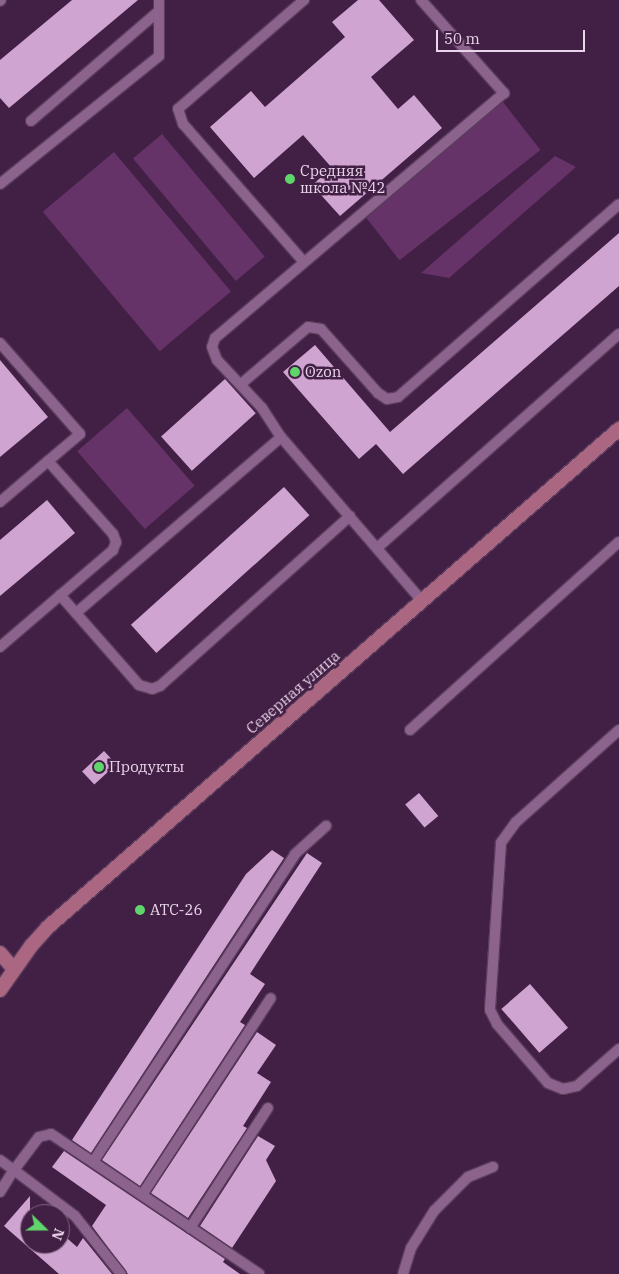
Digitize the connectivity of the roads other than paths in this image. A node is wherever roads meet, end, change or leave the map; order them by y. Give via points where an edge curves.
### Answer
1 (304, 0) edge
2 (421, 0) edge
3 (159, 5) edge
4 (31, 121) dead end
5 (0, 184) edge
6 (619, 204) edge
7 (303, 261) junction
8 (619, 334) edge
9 (0, 343) edge
10 (241, 384) junction
11 (619, 429) edge
12 (281, 437) junction
13 (48, 461) junction
14 (0, 502) edge
15 (350, 516) junction
16 (619, 542) edge
17 (377, 548) junction
18 (60, 595) junction
19 (422, 600) junction
20 (76, 613) junction
21 (0, 646) edge
22 (410, 730) dead end
23 (619, 730) edge
24 (326, 826) dead end
25 (0, 953) edge
26 (14, 969) junction
27 (0, 990) edge
28 (271, 998) dead end
29 (619, 1049) edge
30 (268, 1108) dead end
31 (0, 1160) edge
32 (93, 1162) junction
33 (493, 1167) dead end
34 (14, 1170) junction
35 (0, 1192) edge
36 (142, 1195) junction
37 (190, 1228) junction
38 (121, 1274) edge
39 (259, 1274) edge
40 (403, 1274) edge

1 - 7 lane via 178,109 182,124
2 - 7 lane via 504,93
3 - 4 lane
3 - 5 lane via 159,56
6 - 10 lane via 398,397 387,399 378,393 321,329 308,327
7 - 10 lane via 215,338 212,347 217,360
8 - 17 lane
9 - 13 lane via 80,434
10 - 12 lane
11 - 19 main road, Северная улица
12 - 15 lane
12 - 20 lane
13 - 14 lane
13 - 18 lane via 113,534 116,542 113,550
15 - 17 lane
15 - 20 lane via 160,686 152,689 139,685
16 - 22 lane
17 - 19 lane
18 - 20 lane
18 - 21 lane
19 - 26 main road, Северная улица via 48,927
23 - 29 lane via 516,822 501,843 490,1010 497,1024 548,1083 563,1089 576,1086
24 - 32 lane via 295,854
25 - 26 main road
26 - 27 main road, Северная улица
28 - 36 lane
30 - 37 lane
31 - 34 lane
32 - 34 lane via 58,1137 45,1134
32 - 36 lane
33 - 40 lane via 468,1178 434,1210 411,1248
34 - 35 lane
34 - 38 lane via 75,1216
36 - 37 lane
37 - 39 lane

